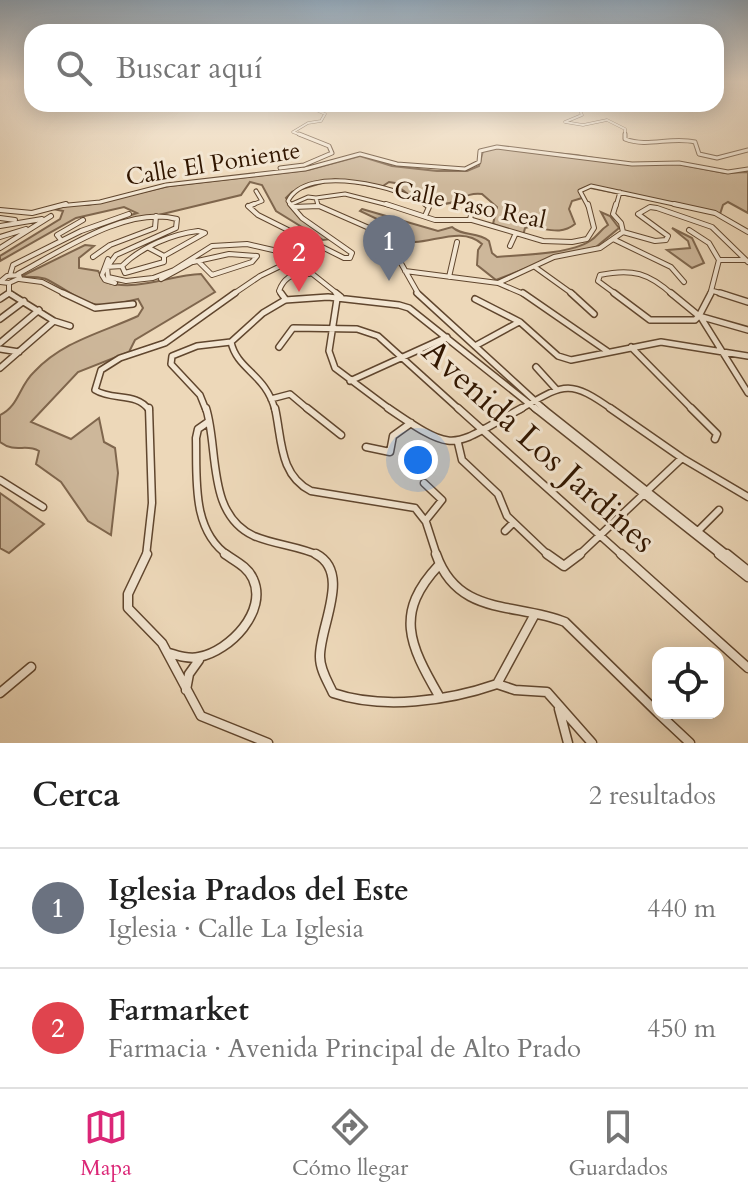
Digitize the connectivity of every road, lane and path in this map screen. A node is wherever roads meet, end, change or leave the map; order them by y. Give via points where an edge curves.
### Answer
1 (324, 116) edge
2 (580, 116) edge
3 (748, 150) edge
4 (748, 169) edge
5 (251, 174) junction
6 (256, 191) dead end
7 (620, 192) junction
8 (316, 198) junction
9 (293, 205) junction
10 (474, 205) dead end
11 (319, 206) junction
12 (0, 210) edge
13 (129, 214) dead end
14 (51, 216) dead end
15 (156, 216) junction
16 (424, 216) junction
17 (0, 218) edge
18 (470, 219) junction
19 (23, 220) junction
20 (43, 220) junction
21 (83, 220) dead end
22 (0, 226) edge
23 (34, 227) junction
24 (689, 230) dead end
25 (623, 232) junction
26 (748, 232) edge
27 (515, 235) junction
28 (0, 237) edge
29 (612, 238) junction
30 (62, 240) junction
31 (457, 242) dead end
32 (510, 246) dead end
33 (0, 248) edge
34 (149, 248) junction
35 (164, 256) junction
36 (93, 257) dead end
37 (292, 260) junction
38 (719, 260) junction
39 (194, 261) junction
40 (747, 261) edge
41 (122, 266) junction
42 (534, 266) junction
43 (105, 268) junction
44 (405, 271) junction
45 (293, 274) junction
46 (310, 274) junction
47 (10, 275) junction
48 (19, 276) junction
49 (449, 277) junction
50 (684, 282) dead end
51 (3, 283) edge
52 (498, 283) junction
53 (328, 290) junction
54 (713, 291) junction
55 (9, 293) junction
56 (0, 299) edge
57 (311, 299) junction
58 (337, 299) junction
59 (345, 299) junction
60 (475, 299) dead end
61 (286, 300) junction
62 (24, 301) junction
63 (748, 302) edge
64 (133, 304) dead end
65 (39, 310) junction
66 (594, 314) dead end
67 (699, 316) junction
68 (0, 319) edge
69 (54, 321) junction
70 (520, 322) junction
71 (70, 326) dead end
72 (333, 328) junction
73 (748, 330) edge
74 (447, 337) junction
75 (231, 342) junction
76 (0, 343) edge
77 (475, 346) junction
78 (279, 347) dead end
79 (631, 347) junction
80 (0, 349) edge
81 (718, 349) junction
82 (19, 352) junction
83 (609, 352) junction
84 (748, 356) edge
85 (401, 358) junction
86 (536, 367) dead end
87 (0, 368) edge
88 (349, 381) junction
89 (556, 389) junction
90 (748, 393) edge
91 (271, 399) junction
92 (532, 401) junction
93 (208, 422) junction
94 (411, 423) junction
95 (482, 431) junction
96 (341, 435) dead end
97 (715, 439) dead end
98 (458, 443) junction
99 (366, 447) dead end
100 (682, 458) junction
101 (0, 480) edge
102 (424, 483) dead end
103 (647, 494) junction
104 (748, 497) edge
105 (43, 507) dead end
106 (719, 510) dead end
107 (426, 520) junction
108 (513, 523) junction
109 (505, 531) dead end
110 (698, 531) junction
111 (600, 536) junction
112 (439, 565) junction
113 (748, 571) edge
114 (748, 577) edge
115 (535, 614) junction
116 (168, 652) junction
117 (199, 660) junction
118 (31, 667) dead end
119 (748, 668) edge
120 (497, 684) junction
121 (186, 691) junction
122 (0, 693) edge
123 (439, 696) junction
124 (558, 705) junction
125 (652, 707) edge
126 (664, 719) edge
127 (268, 743) edge
128 (568, 743) edge
129 (592, 743) edge
130 (690, 743) edge

1 - 5 street via 293,132 329,146 332,153 304,165
2 - 3 street via 565,122 607,120 625,129 625,139 631,142 680,137 695,142 699,154 717,158
4 - 5 street, Calle El Poniente via 632,164 492,147 479,151 479,162 465,169 397,164 364,153 305,169
5 - 12 street, Calle El Poniente via 166,185 32,213
6 - 9 street, Calle El Poniente via 262,201 248,206 255,213 344,258 352,256
7 - 25 street via 613,214
7 - 26 street, Calle Paso Real via 715,213
7 - 27 street, Calle Paso Real via 591,186 580,191 594,228 587,239 558,242
8 - 9 street, Calle Paso Real
8 - 11 street
8 - 16 street, Calle Paso Real via 340,192
9 - 11 street
9 - 16 street via 288,199 294,191 344,178 425,203 430,209
10 - 18 street
11 - 44 street via 381,231
13 - 30 street
14 - 20 street
15 - 36 street via 155,228
15 - 43 street via 170,217 175,224 113,254
15 - 48 street via 117,228
16 - 18 street, Calle Paso Real
17 - 19 street
18 - 27 street, Calle Paso Real
19 - 20 street
19 - 22 street
20 - 23 street
21 - 30 street via 57,235
23 - 28 street
23 - 33 street
24 - 38 street via 709,243
25 - 29 street
25 - 40 street via 666,240 668,236 638,214 657,208 712,227
27 - 32 street
29 - 42 street via 595,251
29 - 50 street via 666,264
30 - 47 street via 13,265
31 - 49 street
34 - 35 street
34 - 35 street via 192,230 204,231
34 - 41 street
35 - 41 street via 164,262 143,270 125,273
37 - 39 street via 266,249 228,245
37 - 45 street via 299,268
37 - 46 street
37 - 116 street via 259,274 168,341 110,362 95,378 100,395 140,401 149,408 147,549 126,602
38 - 40 street
38 - 54 street
39 - 39 street via 212,275 257,256 227,254
39 - 43 street via 167,277 134,283 107,281 102,275
41 - 43 street
42 - 52 street
42 - 66 street
44 - 49 street
44 - 77 street via 419,296
45 - 46 street
45 - 61 street via 279,289
46 - 53 street
47 - 48 street
47 - 51 street
48 - 51 street
48 - 64 street via 41,279 96,308
49 - 52 street
51 - 55 street
52 - 83 street via 530,296
53 - 57 street
53 - 59 street
54 - 63 street
54 - 67 street
55 - 56 street
55 - 62 street
57 - 58 street
57 - 61 street
58 - 59 street
58 - 72 street
59 - 74 street via 405,306
60 - 70 street
61 - 75 street
62 - 65 street
62 - 68 street
65 - 69 street
65 - 76 street
67 - 67 street via 642,270 624,268 598,277 603,287 650,320 686,322
67 - 73 street
67 - 81 street
69 - 71 street
69 - 82 street
70 - 77 street
70 - 83 street via 564,359
72 - 78 street, Avenida Los Jardines via 293,328
72 - 85 street, Avenida Los Jardines via 373,333
72 - 88 street via 330,357
74 - 85 street
74 - 92 street
75 - 91 street via 233,352 264,383
75 - 93 street via 197,346 171,359 174,370 202,397
77 - 92 street
79 - 81 street via 661,342
79 - 83 street
79 - 97 street via 717,434
80 - 82 street
81 - 84 street
81 - 90 street
82 - 87 street
85 - 88 street
85 - 95 street, Avenida Los Jardines
86 - 89 street
88 - 94 street
89 - 92 street
89 - 100 street via 586,391
91 - 96 street via 290,394
91 - 107 street via 296,484 311,491 409,505
92 - 95 street
92 - 103 street
93 - 117 street via 196,438 203,523 209,540 252,575 256,595 236,635
93 - 123 street via 232,519 247,533 313,551 326,560 331,594 320,655 333,693 355,700
94 - 98 street via 434,439
94 - 99 street via 393,436 390,452
95 - 98 street
95 - 111 street, Avenida Los Jardines
98 - 108 street via 462,460 498,494
100 - 103 street
100 - 104 street
101 - 105 street
102 - 107 street via 442,500
103 - 110 street
103 - 111 street
103 - 114 street
106 - 110 street
107 - 112 street
108 - 109 street
108 - 111 street via 559,565 568,565
110 - 113 street
111 - 119 street, Avenida Los Jardines
112 - 115 street via 479,603
112 - 123 street via 419,588 407,622
115 - 120 street
115 - 125 street via 557,618 574,629
116 - 117 street
116 - 121 street
117 - 121 street
118 - 122 street
120 - 123 street
120 - 124 street via 541,689
121 - 127 street via 205,718
124 - 128 street
124 - 129 street
126 - 130 street

